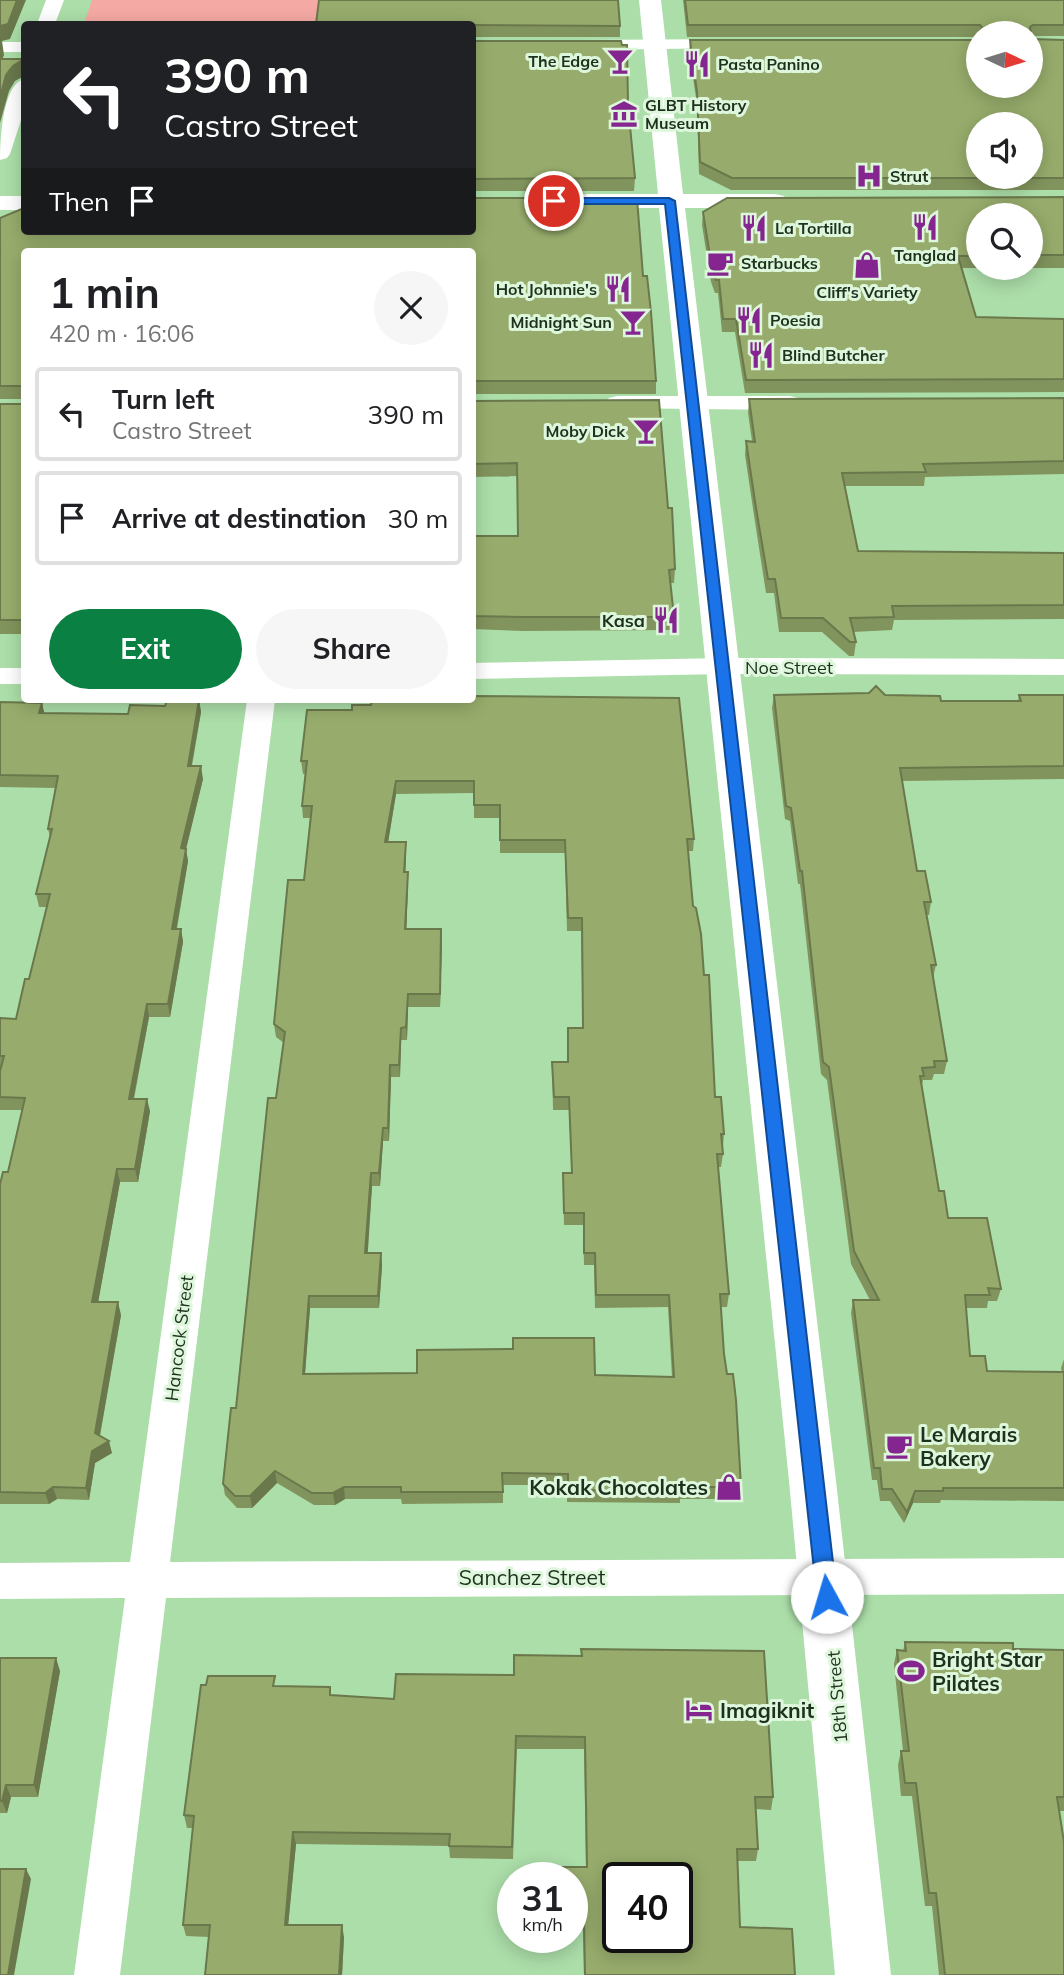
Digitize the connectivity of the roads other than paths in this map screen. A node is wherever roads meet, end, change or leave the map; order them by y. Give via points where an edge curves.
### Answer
1 (55, 0) edge
2 (650, 0) edge
3 (47, 21) edge
4 (752, 44) edge
5 (561, 45) edge
6 (655, 45) junction
7 (0, 47) edge
8 (21, 47) edge
9 (21, 94) edge
10 (0, 154) edge
11 (561, 201) edge
12 (669, 201) junction
13 (804, 201) edge
14 (0, 203) edge
15 (21, 203) edge
16 (691, 403) junction
17 (818, 403) edge
18 (592, 404) edge
19 (723, 666) junction
20 (1064, 667) edge
21 (476, 671) edge
22 (0, 676) edge
23 (21, 676) edge
24 (261, 703) edge
25 (825, 1575) junction
26 (1064, 1576) edge
27 (0, 1581) edge
28 (148, 1581) junction
29 (97, 1975) edge
30 (863, 1975) edge

1 - 3 street
2 - 6 street, 18th Street
4 - 6 street
5 - 6 street
6 - 12 street, 18th Street
7 - 8 street
9 - 10 street
11 - 12 street
12 - 13 street
12 - 16 street, 18th Street
14 - 15 street
16 - 17 street
16 - 18 street
16 - 19 street, 18th Street
19 - 20 street, Noe Street
19 - 21 street, Noe Street
19 - 25 street, 18th Street
22 - 23 street
24 - 28 street, Hancock Street
25 - 26 street, Sanchez Street
25 - 28 street, Sanchez Street
25 - 30 street, 18th Street
27 - 28 street, Sanchez Street
28 - 29 street, Hancock Street

